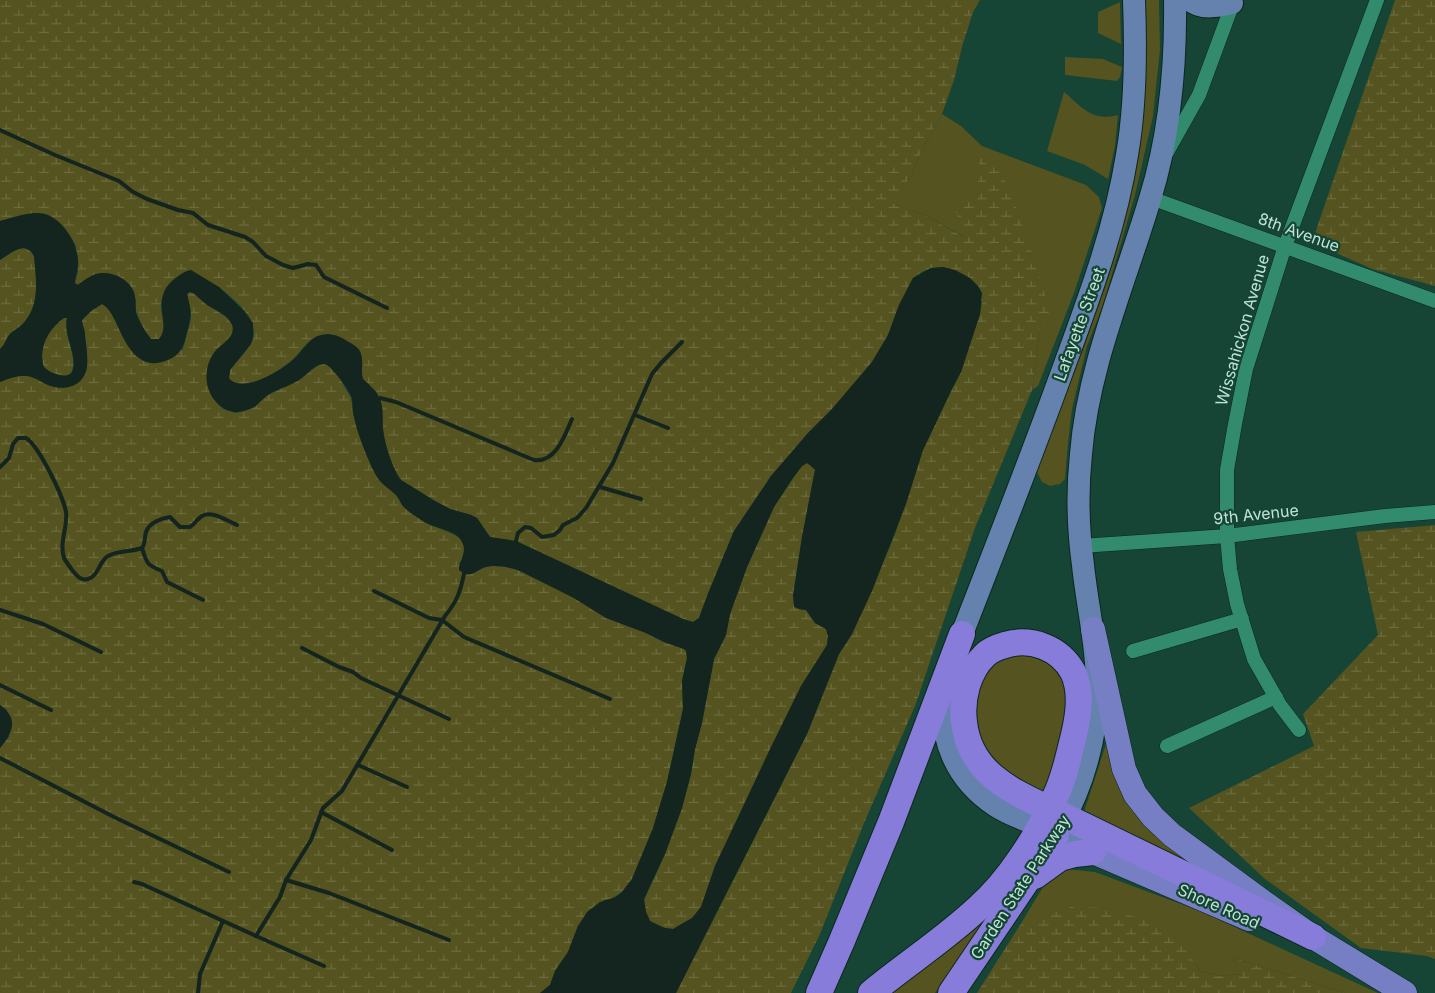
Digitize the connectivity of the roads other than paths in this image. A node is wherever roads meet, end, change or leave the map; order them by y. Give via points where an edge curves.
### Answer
1 (1134, 0) edge
2 (1175, 0) edge
3 (1190, 0) edge
4 (1377, 0) edge
5 (1233, 2) edge
6 (1159, 165) junction
7 (1151, 198) junction
8 (1285, 246) junction
9 (1435, 301) edge
10 (1435, 512) edge
11 (1227, 536) junction
12 (1081, 546) junction
13 (1242, 619) junction
14 (1093, 630) junction
15 (962, 634) junction
16 (1133, 651) dead end
17 (1276, 697) junction
18 (1299, 730) dead end
19 (1167, 746) dead end
20 (1053, 822) junction
21 (1093, 852) junction
22 (1026, 882) junction
23 (1313, 936) junction
24 (1401, 991) edge
25 (819, 993) edge
26 (871, 993) edge
27 (951, 993) edge

1 - 15 main road, Lafayette Street via 1135,62 1130,130 1110,235 1022,483
2 - 6 main road, Lafayette Street via 1169,114
3 - 5 main road via 1206,6
4 - 8 street, Wissahickon Avenue
5 - 6 street via 1199,95
6 - 7 main road, Lafayette Street
7 - 8 street, 8th Avenue
7 - 12 main road, Lafayette Street via 1089,398 1080,470
8 - 9 street, 8th Avenue
8 - 11 street, Wissahickon Avenue via 1246,369 1234,424 1227,470
10 - 11 street, 9th Avenue
11 - 12 street, 9th Avenue
11 - 13 street, Wissahickon Avenue via 1230,569
12 - 14 main road, Lafayette Street
13 - 16 street
13 - 17 street, Wissahickon Avenue via 1254,659
14 - 20 main road, Garden State Parkway via 1097,700 1092,740 1086,768
14 - 23 highway, Shore Road via 1124,769 1144,807 1172,835
15 - 20 main road, Lafayette Street via 944,703 944,730 956,766 969,783 1006,811
15 - 25 highway via 891,822
17 - 18 street, Wissahickon Avenue
17 - 19 street
20 - 20 highway via 994,778 980,763 966,736 963,716 970,678 985,655 1010,643 1026,642 1054,652 1068,665 1076,682 1078,699 1074,737
20 - 21 main road, Shore Road
20 - 22 highway, Garden State Parkway
20 - 23 highway
20 - 26 highway via 979,908
21 - 22 highway via 1060,858
21 - 24 highway, Shore Road via 1249,919
22 - 27 highway, Garden State Parkway
23 - 24 highway, Shore Road

